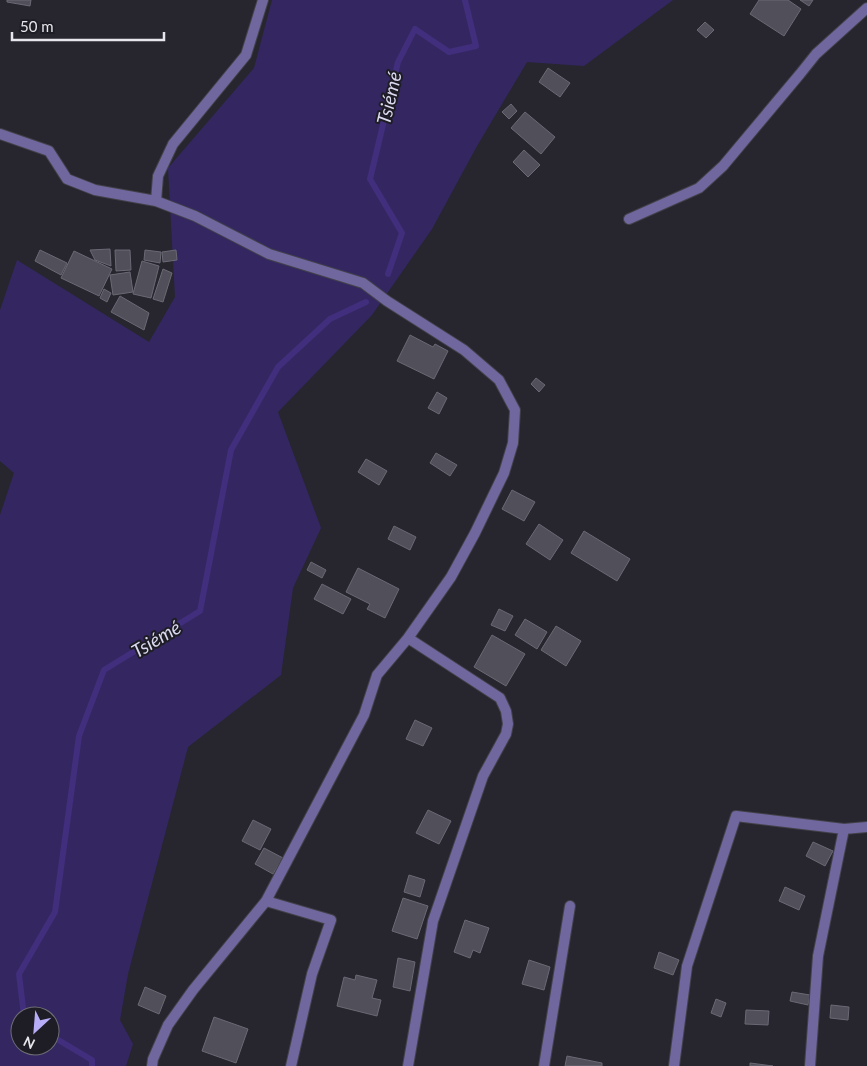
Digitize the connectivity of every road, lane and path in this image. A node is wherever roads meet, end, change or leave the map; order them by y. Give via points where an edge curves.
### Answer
1 (263, 0) edge
2 (867, 8) edge
3 (0, 134) edge
4 (156, 202) junction
5 (629, 219) dead end
6 (408, 638) junction
7 (867, 827) edge
8 (844, 829) junction
9 (266, 901) junction
10 (570, 906) dead end
11 (152, 1066) edge
12 (291, 1066) edge
13 (408, 1066) edge
14 (544, 1066) edge
15 (674, 1066) edge
16 (810, 1066) edge

1 - 4 street via 246,55 173,144 158,176
2 - 5 street via 816,54 723,166 699,188
3 - 4 street via 49,151 68,179 95,190
4 - 6 street via 195,216 268,254 363,283 464,350 499,380 515,410 514,443 504,473 451,577
6 - 9 street via 378,675 364,715
6 - 13 street via 500,698 508,724 484,776 432,921
7 - 8 street
8 - 15 street via 736,816 687,966
8 - 16 street via 818,956
9 - 11 street via 192,990 168,1025
9 - 12 street via 331,920 312,974
10 - 14 street

